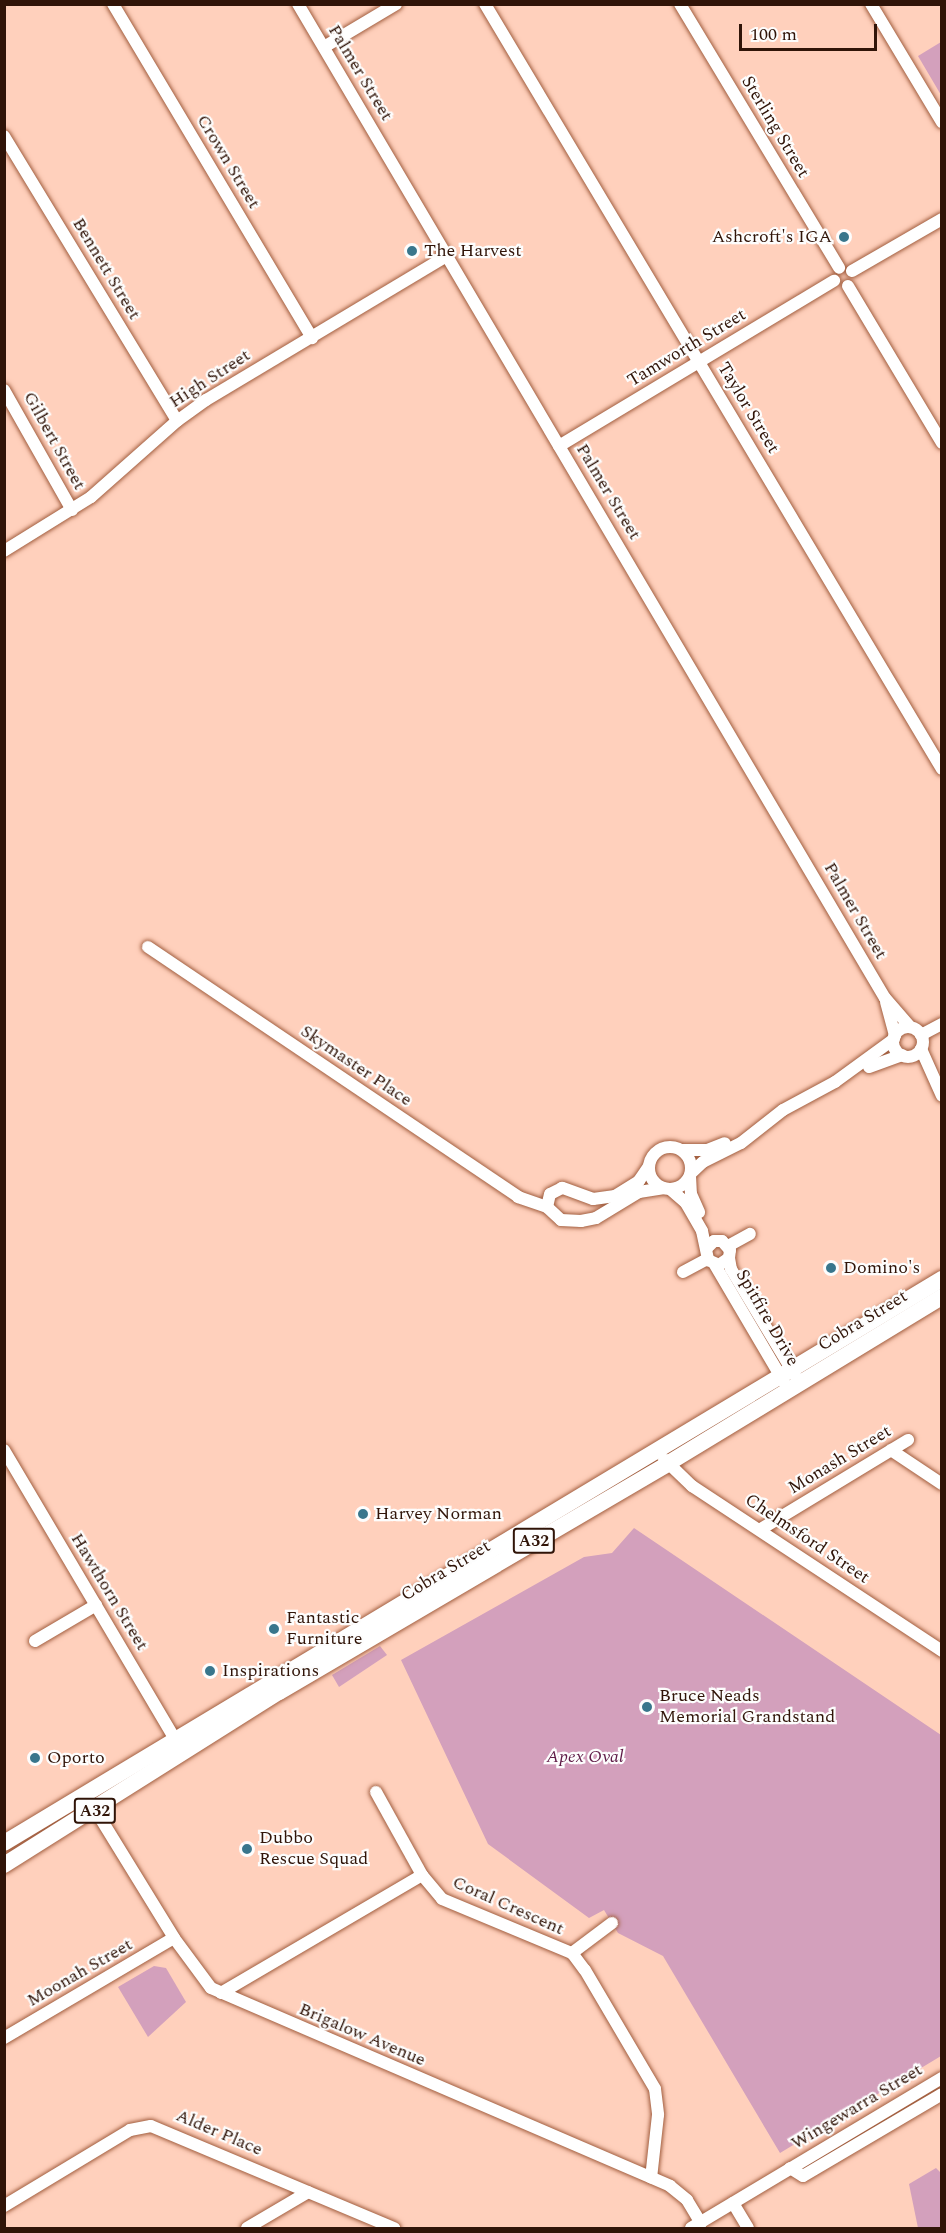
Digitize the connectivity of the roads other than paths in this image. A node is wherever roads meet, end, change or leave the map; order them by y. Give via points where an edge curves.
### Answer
1 (113, 4) edge
2 (298, 4) edge
3 (396, 4) edge
4 (485, 4) edge
5 (680, 4) edge
6 (871, 4) edge
7 (324, 47) junction
8 (942, 122) edge
9 (4, 136) edge
10 (942, 219) edge
11 (447, 256) junction
12 (839, 268) junction
13 (852, 271) junction
14 (834, 281) junction
15 (848, 286) junction
16 (312, 338) junction
17 (700, 363) junction
18 (4, 390) edge
19 (177, 421) junction
20 (942, 443) edge
21 (559, 446) junction
22 (72, 510) junction
23 (4, 551) edge
24 (942, 769) edge
25 (148, 947) dead end
26 (885, 998) junction
27 (942, 1024) edge
28 (910, 1027) junction
29 (921, 1035) junction
30 (894, 1037) junction
31 (921, 1049) junction
32 (906, 1056) junction
33 (932, 1081) junction
34 (835, 1082) junction
35 (942, 1096) edge
36 (754, 1132) junction
37 (682, 1150) junction
38 (649, 1166) junction
39 (690, 1174) junction
40 (667, 1188) junction
41 (547, 1207) junction
42 (750, 1234) dead end
43 (726, 1248) junction
44 (709, 1258) junction
45 (683, 1272) dead end
46 (942, 1279) edge
47 (942, 1297) edge
48 (785, 1371) junction
49 (794, 1386) junction
50 (908, 1440) dead end
51 (4, 1450) edge
52 (891, 1450) junction
53 (662, 1458) junction
54 (942, 1484) edge
55 (761, 1529) junction
56 (96, 1605) junction
57 (35, 1641) dead end
58 (942, 1651) edge
59 (179, 1745) junction
60 (376, 1792) dead end
61 (77, 1801) junction
62 (96, 1810) junction
63 (4, 1843) edge
64 (4, 1865) edge
65 (422, 1875) junction
66 (612, 1923) dead end
67 (174, 1938) junction
68 (572, 1953) junction
69 (221, 1994) junction
70 (4, 2038) edge
71 (942, 2078) edge
72 (942, 2094) edge
73 (790, 2168) junction
74 (651, 2178) junction
75 (308, 2192) junction
76 (733, 2203) junction
77 (4, 2206) edge
78 (696, 2226) edge
79 (247, 2229) edge
80 (394, 2229) edge
81 (748, 2229) edge

1 - 16 street, Crown Street
2 - 7 street, Palmer Street
3 - 7 street
4 - 17 street, Taylor Street
5 - 12 street, Sterling Street
6 - 8 street
7 - 11 street, Palmer Street
9 - 19 street, Bennett Street
10 - 13 street
11 - 16 street, High Street
11 - 21 street, Palmer Street
12 - 13 street
12 - 14 street via 833,275
13 - 15 street
14 - 15 street
14 - 17 street, Tamworth Street
15 - 20 street
16 - 19 street, High Street
17 - 21 street, Tamworth Street
17 - 24 street, Taylor Street
18 - 22 street, Gilbert Street
19 - 22 street, High Street
21 - 26 street, Palmer Street
22 - 23 street, High Street
25 - 41 street, Skymaster Place via 518,1197
26 - 28 street, Palmer Street
26 - 30 street, Palmer Street
27 - 29 street
28 - 29 street
28 - 30 street
29 - 31 street
30 - 32 street via 894,1047
30 - 34 street
31 - 32 street
31 - 33 street
32 - 33 street
32 - 34 street
33 - 35 street
34 - 36 street via 793,1104
36 - 37 street via 706,1150
36 - 39 street
37 - 38 street via 664,1148 654,1155
37 - 39 street via 690,1160
38 - 40 street via 652,1179
38 - 41 street via 639,1181 615,1196 593,1199 562,1188 550,1194
39 - 40 street via 682,1186
39 - 43 street, Spitfire Drive via 695,1205
40 - 41 street, Skymaster Place via 639,1192 596,1218 581,1221 561,1220
40 - 44 street, Spitfire Drive via 690,1209 702,1231
42 - 43 street
43 - 44 street
43 - 44 street via 714,1241
43 - 48 street, Spitfire Drive via 731,1269
44 - 45 street
44 - 48 street, Spitfire Drive
46 - 48 highway, Cobra Street / A32
47 - 49 highway, Cobra Street / A32
48 - 49 street, Spitfire Drive
48 - 53 highway, Cobra Street / A32
49 - 53 highway, Cobra Street / A32
50 - 52 street, Monash Street
51 - 56 street, Hawthorn Street
52 - 54 street
52 - 55 street, Monash Street
53 - 55 street, Chelmsford Street via 692,1486
53 - 59 highway, Cobra Street / A32
55 - 58 street, Chelmsford Street
56 - 57 street
56 - 59 street, Hawthorn Street
59 - 61 highway, Cobra Street / A32
59 - 62 highway, Cobra Street / A32
60 - 65 street, Coral Crescent
61 - 62 street
61 - 63 highway, Cobra Street / A32
62 - 64 highway, Cobra Street / A32
62 - 67 street, Brigalow Avenue
65 - 68 street, Coral Crescent via 442,1899
65 - 69 street
66 - 68 street
67 - 69 street, Brigalow Avenue via 199,1976
67 - 70 street, Moonah Street
68 - 74 street, Coral Crescent via 656,2089 658,2115
69 - 74 street, Brigalow Avenue
71 - 73 street, Wingewarra Street
72 - 73 street, Wingewarra Street via 803,2176
73 - 76 street, Wingewarra Street
74 - 78 street, Brigalow Avenue via 687,2200
75 - 77 street, Alder Place via 151,2126 130,2130
75 - 79 street
75 - 80 street, Alder Place
76 - 78 street, Wingewarra Street
76 - 81 street

